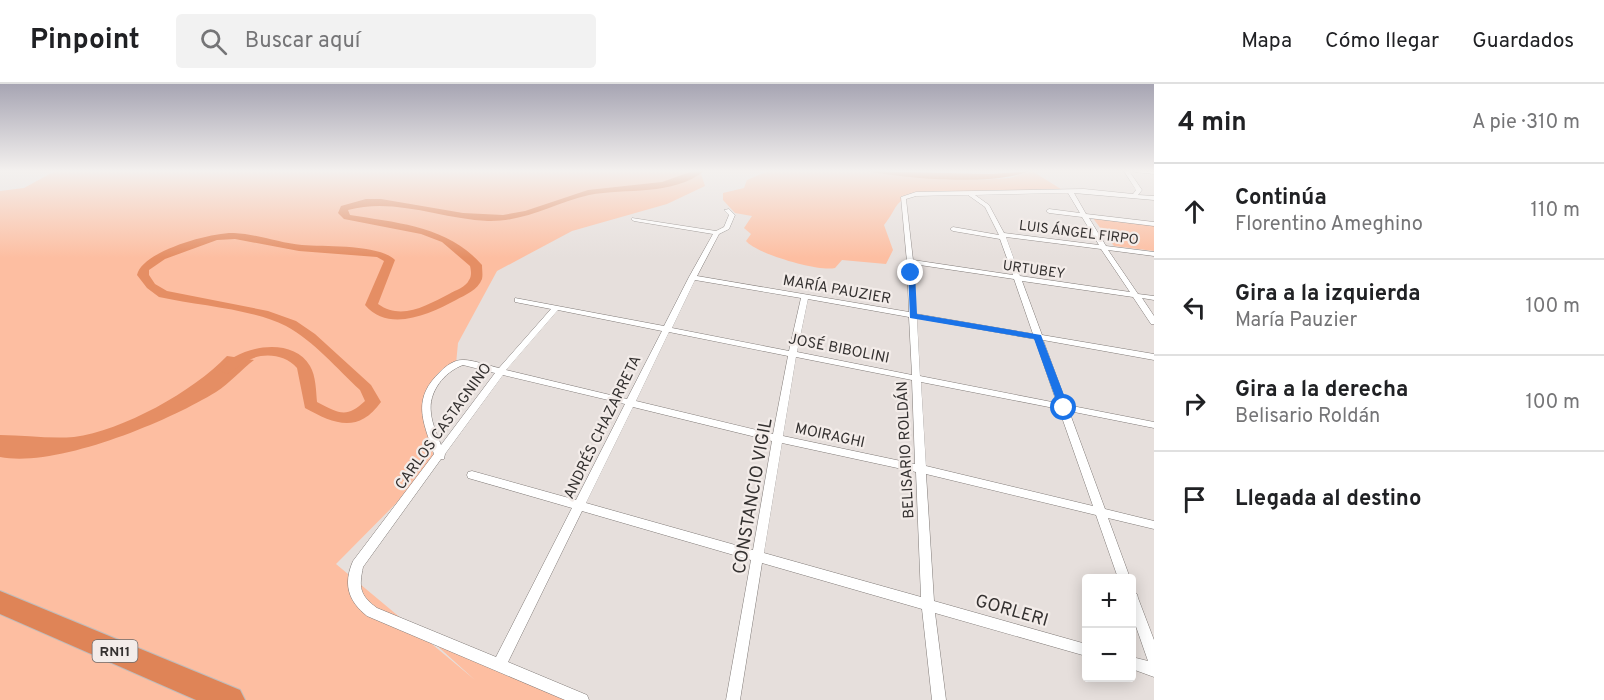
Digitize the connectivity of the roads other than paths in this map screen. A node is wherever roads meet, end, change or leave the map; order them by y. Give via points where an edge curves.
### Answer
1 (903, 200) edge
2 (978, 200) edge
3 (1075, 200) edge
4 (726, 210) dead end
5 (1049, 211) dead end
6 (1084, 216) junction
7 (634, 219) dead end
8 (1154, 224) edge
9 (952, 230) dead end
10 (717, 233) junction
11 (1002, 236) junction
12 (1103, 247) junction
13 (1154, 254) edge
14 (910, 262) junction
15 (692, 278) junction
16 (1016, 279) junction
17 (1137, 296) junction
18 (805, 297) junction
19 (1154, 298) edge
20 (518, 300) dead end
21 (556, 308) junction
22 (913, 316) junction
23 (1154, 322) edge
24 (668, 328) junction
25 (1038, 337) junction
26 (792, 354) junction
27 (1154, 357) edge
28 (501, 371) junction
29 (916, 378) junction
30 (629, 403) junction
31 (1064, 408) junction
32 (1154, 425) edge
33 (779, 439) junction
34 (440, 456) junction
35 (921, 469) junction
36 (472, 475) dead end
37 (580, 505) junction
38 (1099, 511) junction
39 (1154, 525) edge
40 (758, 558) junction
41 (1122, 574) edge
42 (0, 602) edge
43 (928, 605) junction
44 (1136, 611) edge
45 (1082, 649) edge
46 (1154, 659) edge
47 (500, 664) junction
48 (1136, 665) edge
49 (1154, 670) edge
50 (230, 700) edge
51 (582, 700) edge
52 (733, 700) edge
53 (939, 700) edge

1 - 14 street, BELISARIO ROLDÁN
2 - 11 street via 987,206
3 - 6 street
4 - 10 street, ANDRÉS CHAZARRETA via 732,215 727,228
5 - 6 street
6 - 8 street
6 - 12 street
7 - 10 street
9 - 11 street, LUIS ÁNGEL FIRPO
10 - 15 street, ANDRÉS CHAZARRETA
11 - 12 street, LUIS ÁNGEL FIRPO
11 - 16 street
12 - 13 street, LUIS ÁNGEL FIRPO
12 - 17 street
14 - 16 street, URTUBEY
14 - 22 street, BELISARIO ROLDÁN
15 - 18 street, MARÍA PAUZIER
15 - 24 street, ANDRÉS CHAZARRETA
16 - 17 street, URTUBEY
16 - 25 street
17 - 19 street, URTUBEY
17 - 23 street
18 - 22 street, MARÍA PAUZIER
18 - 26 street, CONSTANCIO VIGIL
20 - 21 street, JOSÉ BIBOLINI
21 - 24 street, JOSÉ BIBOLINI
21 - 28 street, CARLOS CASTAGNINO
22 - 25 street, MARÍA PAUZIER
22 - 29 street, BELISARIO ROLDÁN
24 - 26 street, JOSÉ BIBOLINI
24 - 30 street, ANDRÉS CHAZARRETA
25 - 27 street, MARÍA PAUZIER
25 - 31 street
26 - 29 street, JOSÉ BIBOLINI
26 - 33 street, CONSTANCIO VIGIL
28 - 30 street, MOIRAGHI
28 - 34 street, CARLOS CASTAGNINO
28 - 34 street, MOIRAGHI via 462,362 438,379 425,408
29 - 31 street, JOSÉ BIBOLINI
29 - 35 street, BELISARIO ROLDÁN
30 - 33 street, MOIRAGHI
30 - 37 street, ANDRÉS CHAZARRETA
31 - 32 street, JOSÉ BIBOLINI
31 - 38 street
33 - 35 street, MOIRAGHI
33 - 40 street, CONSTANCIO VIGIL
34 - 47 street, CARLOS CASTAGNINO via 357,565 355,593 372,612
35 - 38 street, MOIRAGHI
35 - 43 street, BELISARIO ROLDÁN
36 - 37 street, GORLERI
37 - 40 street, GORLERI
37 - 47 street, ANDRÉS CHAZARRETA
38 - 39 street, MOIRAGHI
38 - 41 street
40 - 43 street, GORLERI
40 - 52 street, CONSTANCIO VIGIL
42 - 50 highway, RN11
43 - 45 street, GORLERI
43 - 53 street, BELISARIO ROLDÁN
44 - 46 street
47 - 51 street
48 - 49 street

